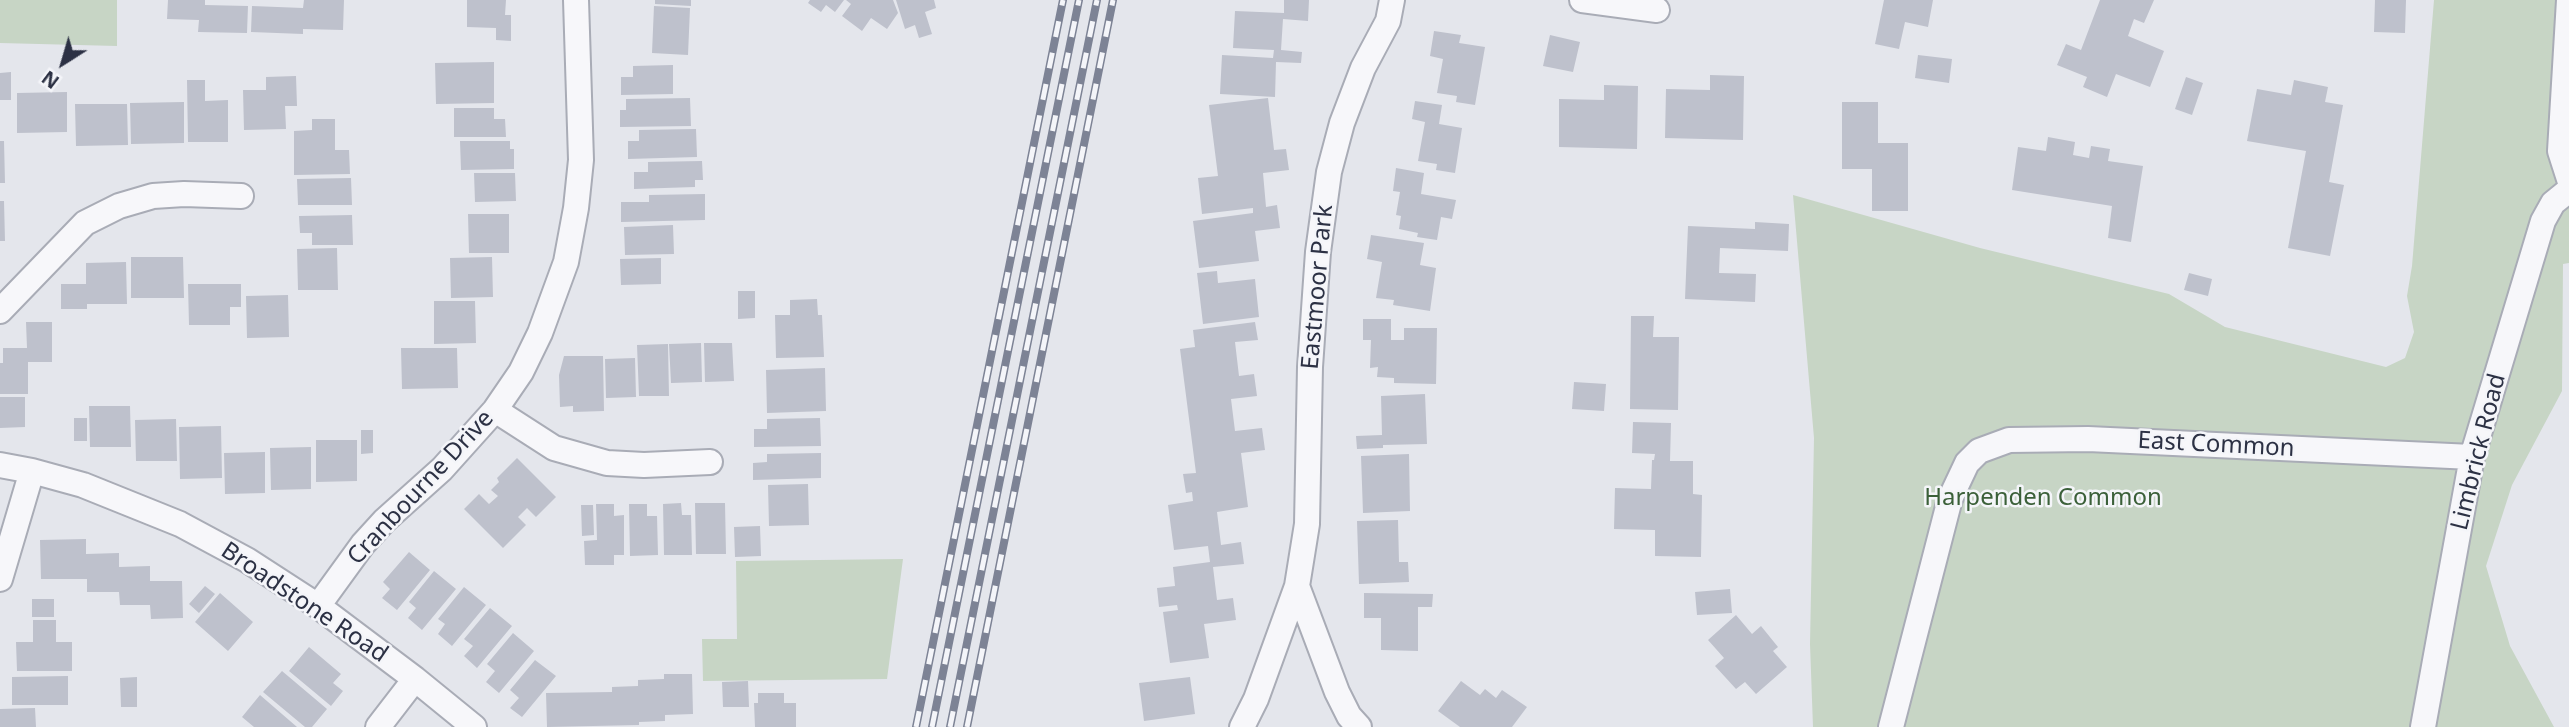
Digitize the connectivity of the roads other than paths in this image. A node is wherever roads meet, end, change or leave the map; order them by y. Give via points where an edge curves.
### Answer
1 (576, 0) edge
2 (1392, 0) edge
3 (1582, 0) edge
4 (2569, 0) edge
5 (1657, 10) dead end
6 (2569, 178) edge
7 (2569, 190) edge
8 (241, 196) dead end
9 (0, 311) edge
10 (495, 410) junction
11 (2472, 457) junction
12 (710, 462) dead end
13 (0, 465) edge
14 (32, 471) junction
15 (0, 579) edge
16 (1297, 586) junction
17 (318, 606) junction
18 (415, 679) junction
19 (378, 727) edge
20 (474, 727) edge
21 (1242, 727) edge
22 (1359, 727) edge
23 (1891, 727) edge
24 (2423, 727) edge

1 - 10 street, Cranbourne Drive via 582,160 566,262 540,334
2 - 16 street, Eastmoor Park via 1388,21 1363,68 1329,172 1310,367 1307,524
3 - 5 street
4 - 6 street via 2560,151
7 - 11 street, Limbrick Road via 2553,203 2543,221
8 - 9 street via 153,196 119,206 85,223
10 - 12 street via 554,447 588,459 644,465
10 - 17 street, Cranbourne Drive via 442,469 363,544
11 - 23 street, East Common via 2061,439 2009,440 1979,451 1967,463 1950,499
11 - 24 street, Limbrick Road
13 - 14 street, Broadstone Road
14 - 15 street
14 - 17 street, Broadstone Road via 83,485 180,524
16 - 21 street, Eastmoor Park
16 - 22 street, Eastmoor Park via 1337,692
17 - 18 street, Broadstone Road
18 - 19 street
18 - 20 street, Broadstone Road

